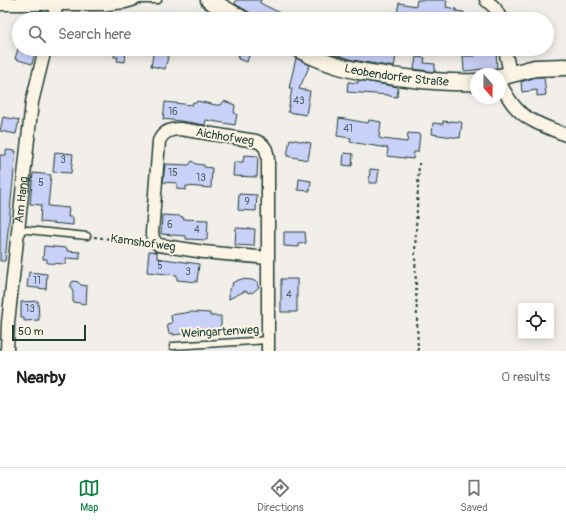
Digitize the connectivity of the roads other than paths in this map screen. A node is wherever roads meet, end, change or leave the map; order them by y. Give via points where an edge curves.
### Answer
1 (132, 0) edge
2 (138, 0) edge
3 (158, 0) edge
4 (209, 0) edge
5 (486, 0) edge
6 (0, 4) edge
7 (57, 5) junction
8 (498, 9) edge
9 (55, 12) edge
10 (230, 12) edge
11 (43, 56) edge
12 (313, 56) edge
13 (505, 56) edge
14 (566, 67) edge
15 (504, 68) edge
16 (506, 77) edge
17 (470, 82) edge
18 (506, 88) edge
19 (566, 135) edge
20 (18, 229) junction
21 (87, 236) road end
22 (156, 243) joint
23 (268, 258) junction
24 (173, 346) dead end
25 (268, 346) edge
26 (7, 351) edge

1 - 7 street via 120,3
2 - 3 lane
4 - 10 main road
5 - 8 street
6 - 7 street
7 - 9 street
11 - 20 street, Am Hang via 32,102
12 - 17 main road, Leobendorfer Straße via 333,65 369,74 438,82
13 - 15 street
14 - 16 main road via 534,68
18 - 19 street via 508,98 518,110
20 - 21 lane
20 - 26 street, Am Hang
22 - 23 street, Kamshofweg via 204,252
22 - 23 street, Aichhofweg via 152,233 159,141 165,132 180,129 256,141 265,146 268,160
23 - 25 street, Aichhofweg
24 - 25 lane, Weingartenweg

